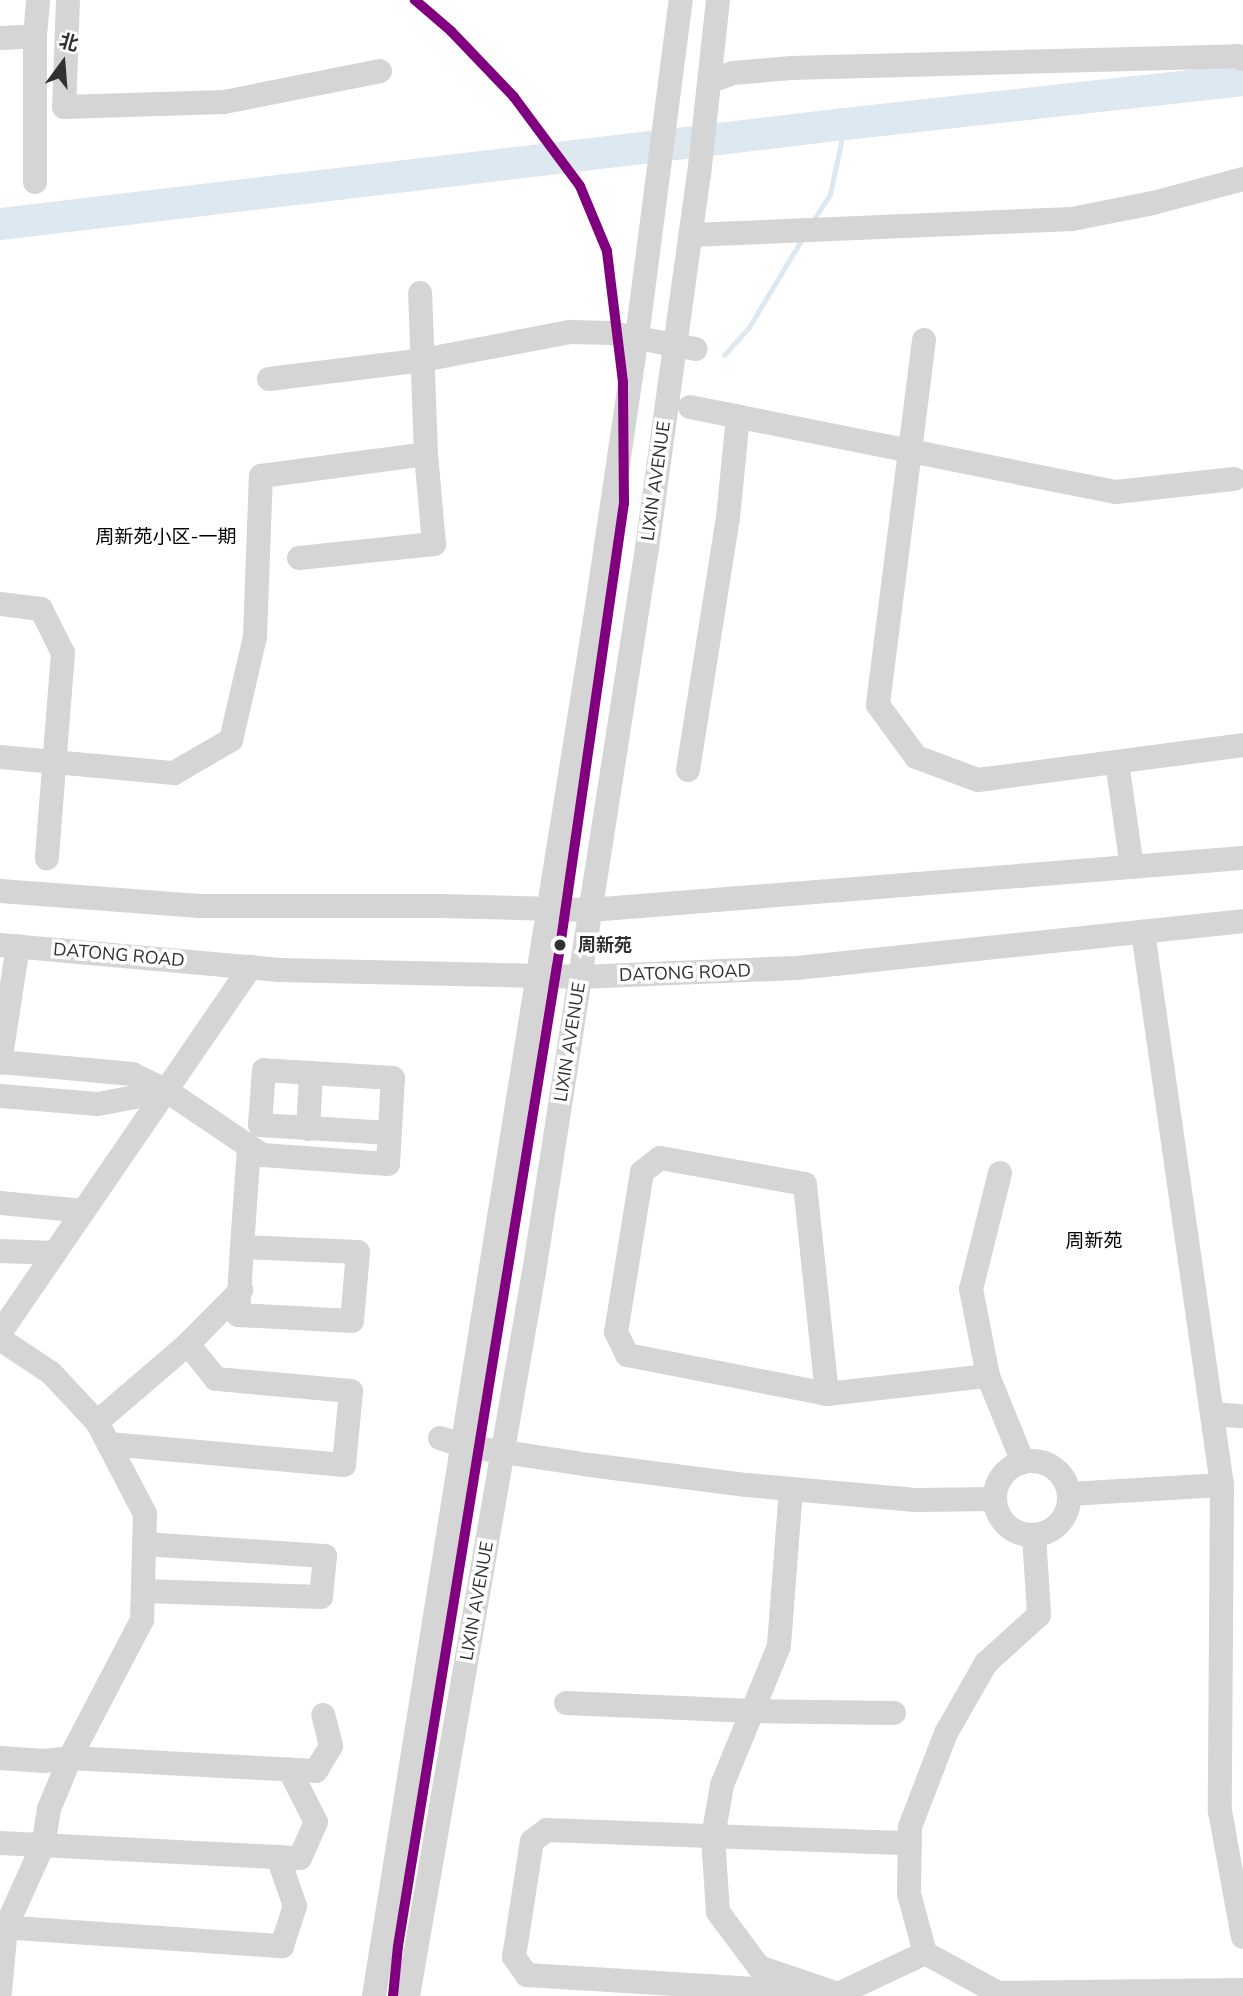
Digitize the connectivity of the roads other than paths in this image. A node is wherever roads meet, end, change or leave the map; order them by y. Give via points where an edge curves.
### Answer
1 (38, 0) edge
2 (68, 0) edge
3 (681, 0) edge
4 (718, 0) edge
5 (35, 36) junction
6 (0, 38) edge
7 (1243, 59) edge
8 (380, 71) dead end
9 (711, 82) junction
10 (1243, 179) edge
11 (35, 182) dead end
12 (691, 235) junction
13 (420, 293) dead end
14 (637, 337) junction
15 (924, 340) dead end
16 (685, 346) junction
17 (423, 360) junction
18 (269, 379) dead end
19 (691, 407) dead end
20 (738, 416) junction
21 (909, 450) junction
22 (426, 454) junction
23 (1234, 479) dead end
24 (299, 558) dead end
25 (0, 604) edge
26 (1243, 745) edge
27 (0, 757) edge
28 (53, 761) junction
29 (1117, 762) junction
30 (688, 770) dead end
31 (47, 858) dead end
32 (1243, 858) edge
33 (1132, 867) junction
34 (0, 891) edge
35 (548, 909) junction
36 (590, 910) junction
37 (1243, 921) edge
38 (1143, 932) junction
39 (9, 945) edge
40 (251, 967) junction
41 (540, 976) junction
42 (580, 977) junction
43 (0, 1062) edge
44 (311, 1073) junction
45 (167, 1091) junction
46 (0, 1096) edge
47 (308, 1129) junction
48 (390, 1133) junction
49 (249, 1146) junction
50 (1000, 1173) dead end
51 (0, 1203) edge
52 (84, 1211) junction
53 (242, 1247) junction
54 (0, 1251) edge
55 (55, 1253) junction
56 (240, 1290) junction
57 (0, 1333) edge
58 (0, 1339) edge
59 (188, 1344) junction
60 (989, 1376) junction
61 (827, 1394) junction
62 (1212, 1414) junction
63 (1243, 1416) edge
64 (97, 1422) junction
65 (440, 1438) dead end
66 (109, 1444) junction
67 (464, 1446) junction
68 (503, 1452) junction
69 (1023, 1462) junction
70 (1223, 1485) junction
71 (791, 1489) junction
72 (1069, 1494) junction
73 (995, 1499) junction
74 (1034, 1535) junction
75 (144, 1544) junction
76 (143, 1591) junction
77 (1232, 1610) edge
78 (566, 1703) dead end
79 (752, 1711) junction
80 (894, 1713) dead end
81 (323, 1715) dead end
82 (1232, 1746) edge
83 (0, 1758) edge
84 (70, 1758) junction
85 (289, 1769) junction
86 (713, 1837) junction
87 (0, 1843) edge
88 (910, 1843) junction
89 (43, 1845) junction
90 (278, 1857) junction
91 (1238, 1879) edge
92 (3, 1927) edge
93 (1243, 1937) edge
94 (925, 1953) junction
95 (1243, 1990) edge
96 (0, 1992) edge
97 (838, 1994) junction
98 (1166, 1994) edge
99 (374, 1996) edge
100 (408, 1996) edge

1 - 5 street
2 - 8 street via 64,107 224,102
3 - 14 street, LIXIN AVENUE
4 - 9 street, LIXIN AVENUE
5 - 6 street
5 - 11 street
7 - 9 street via 791,68 733,74
9 - 12 street, LIXIN AVENUE
10 - 12 street via 1072,219
12 - 16 street, LIXIN AVENUE
13 - 17 street
14 - 16 street
14 - 17 street via 570,332
14 - 35 street, LIXIN AVENUE
15 - 21 street
16 - 36 street, LIXIN AVENUE
17 - 18 street
17 - 22 street
19 - 20 street
20 - 21 street
20 - 30 street via 729,518
21 - 23 street via 1116,492
21 - 29 street via 878,705 916,757 978,780
22 - 24 street via 434,544
22 - 28 street via 261,476 255,637 231,740 174,773
25 - 28 street via 41,609 63,653
26 - 29 street
27 - 28 street
28 - 31 street
29 - 33 street
32 - 33 street
33 - 36 street
34 - 35 street via 199,906
35 - 36 street
35 - 41 street, LIXIN AVENUE
36 - 42 street, LIXIN AVENUE
37 - 38 street, DATONG ROAD
38 - 42 street, DATONG ROAD via 797,968
38 - 62 street
39 - 40 street, DATONG ROAD
39 - 43 street
40 - 41 street, DATONG ROAD
40 - 45 street
41 - 42 street, DATONG ROAD
41 - 67 street, LIXIN AVENUE
42 - 68 street, LIXIN AVENUE
43 - 45 street via 132,1074
44 - 47 street
44 - 47 street via 264,1070 260,1125
44 - 48 street via 393,1078
45 - 46 street via 99,1104
45 - 49 street
45 - 52 street
47 - 48 street
48 - 49 street via 388,1164 262,1156
49 - 53 street
50 - 60 street via 971,1289
51 - 52 street
52 - 55 street
53 - 56 street
53 - 56 street via 358,1252 352,1321 238,1315
54 - 55 street
55 - 57 street
56 - 59 street
58 - 64 street via 51,1373
59 - 64 street
59 - 66 street via 216,1379 351,1391 344,1465
60 - 61 street
60 - 69 street
61 - 61 street via 805,1184 660,1158 642,1172 616,1332 627,1355
62 - 63 street
62 - 70 street
64 - 66 street
65 - 67 street
66 - 75 street via 145,1514
67 - 68 street
67 - 99 street, LIXIN AVENUE
68 - 71 street
68 - 100 street, LIXIN AVENUE
69 - 72 street via 1048,1464 1058,1472
69 - 73 street via 1002,1476
70 - 72 street
70 - 77 street
71 - 73 street via 915,1500
71 - 79 street via 779,1646
72 - 74 street via 1056,1527
73 - 74 street via 1003,1521 1012,1529
74 - 88 street via 1039,1615 986,1662 953,1721 910,1827
75 - 76 street
75 - 76 street via 325,1556 321,1597
76 - 84 street via 142,1620
77 - 82 street
78 - 79 street
79 - 80 street
79 - 86 street via 722,1785
81 - 85 street via 331,1746 316,1771
82 - 91 street via 1220,1811
83 - 84 street
84 - 85 street
84 - 89 street via 49,1809
85 - 90 street via 316,1822 300,1858
86 - 88 street
86 - 97 street via 718,1912 759,1967
86 - 97 street via 547,1830 532,1841 514,1957 527,1975
87 - 89 street
88 - 94 street via 909,1894
89 - 90 street
89 - 92 street
90 - 92 street via 295,1906 282,1946
91 - 93 street
92 - 96 street
94 - 97 street
94 - 98 street via 998,1993
95 - 98 street

